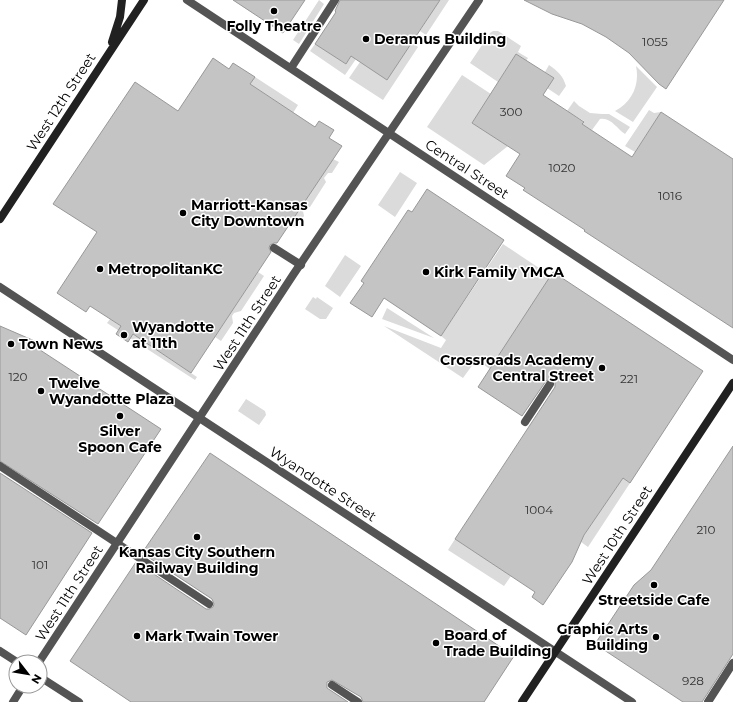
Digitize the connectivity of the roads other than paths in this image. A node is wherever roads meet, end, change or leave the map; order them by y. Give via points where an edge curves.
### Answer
1 (122, 0) edge
2 (144, 0) edge
3 (187, 0) edge
4 (335, 0) edge
5 (479, 0) edge
6 (109, 52) junction
7 (291, 68) junction
8 (390, 133) junction
9 (0, 219) edge
10 (274, 248) dead end
11 (300, 265) junction
12 (0, 287) edge
13 (733, 360) edge
14 (733, 383) edge
15 (550, 384) dead end
16 (199, 419) junction
17 (525, 422) dead end
18 (0, 466) edge
19 (117, 544) junction
20 (209, 604) dead end
21 (555, 653) junction
22 (44, 654) edge
23 (733, 663) edge
24 (48, 682) edge
25 (332, 685) dead end
26 (79, 702) edge
27 (358, 702) edge
28 (522, 702) edge
29 (632, 702) edge
30 (708, 702) edge

1 - 6 main road via 120,17
2 - 6 main road, West 12th Street
3 - 7 street, Central Street
4 - 7 street
5 - 8 street, West 11th Street
6 - 9 main road, West 12th Street
7 - 8 street, Central Street
8 - 11 street, West 11th Street
8 - 13 street, Central Street
10 - 11 street
11 - 16 street, West 11th Street
12 - 16 street, Wyandotte Street
14 - 21 main road, West 10th Street
15 - 17 street
16 - 19 street, West 11th Street
16 - 21 street, Wyandotte Street
18 - 19 street
19 - 20 street
19 - 22 street, West 11th Street
21 - 28 main road, West 10th Street
21 - 29 street, Wyandotte Street
23 - 30 street
24 - 26 street
25 - 27 street

